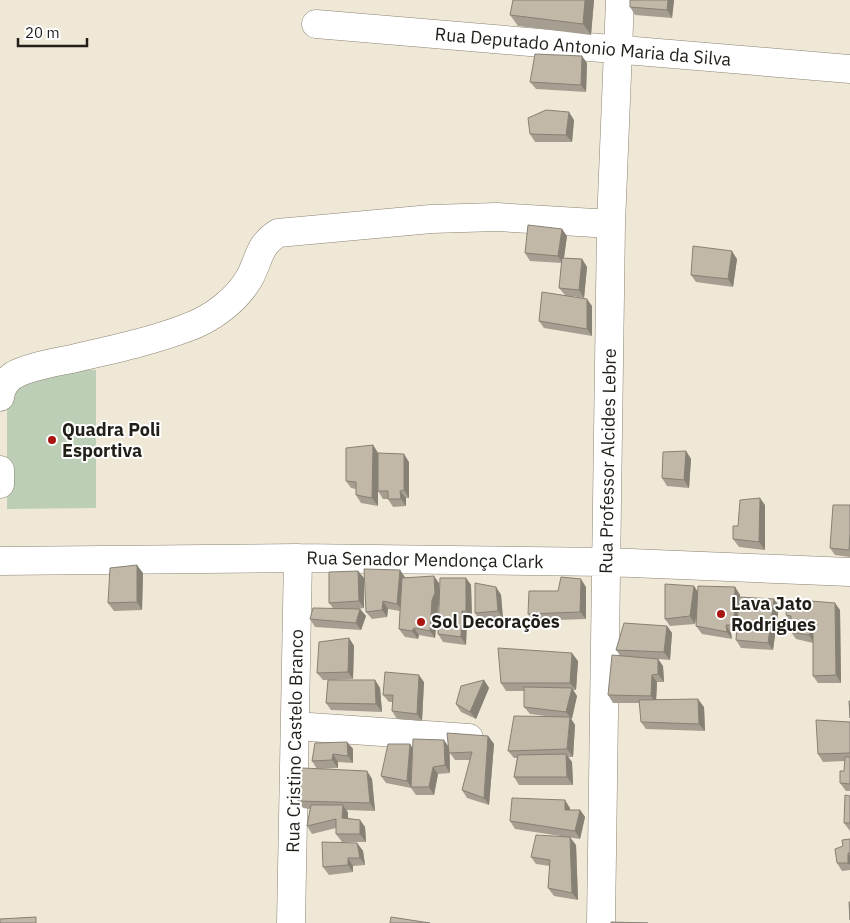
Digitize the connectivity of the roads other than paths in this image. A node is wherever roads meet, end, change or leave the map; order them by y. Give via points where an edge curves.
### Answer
1 (620, 0) edge
2 (316, 24) dead end
3 (619, 51) junction
4 (850, 69) edge
5 (611, 224) junction
6 (0, 397) edge
7 (0, 470) edge
8 (0, 484) edge
9 (298, 558) junction
10 (0, 561) edge
11 (607, 562) junction
12 (850, 572) edge
13 (295, 726) junction
14 (469, 738) edge
15 (290, 923) edge
16 (601, 923) edge

1 - 3 street, Rua Professor Alcides Lebre
2 - 3 street, Rua Deputado Antonio Maria da Silva
3 - 4 street, Rua Deputado Antonio Maria da Silva
3 - 5 street, Rua Professor Alcides Lebre
5 - 6 street via 498,217 460,218 278,233 260,250 241,292 224,308 188,328 129,346 42,365 13,376 5,384
5 - 11 street, Rua Professor Alcides Lebre
7 - 8 street
9 - 10 street, Rua Senador Mendonça Clark
9 - 11 street, Rua Senador Mendonça Clark
9 - 13 street, Rua Cristino Castelo Branco
11 - 12 street, Rua Senador Mendonça Clark
11 - 16 street, Rua Professor Alcides Lebre
13 - 14 street
13 - 15 street, Rua Cristino Castelo Branco

